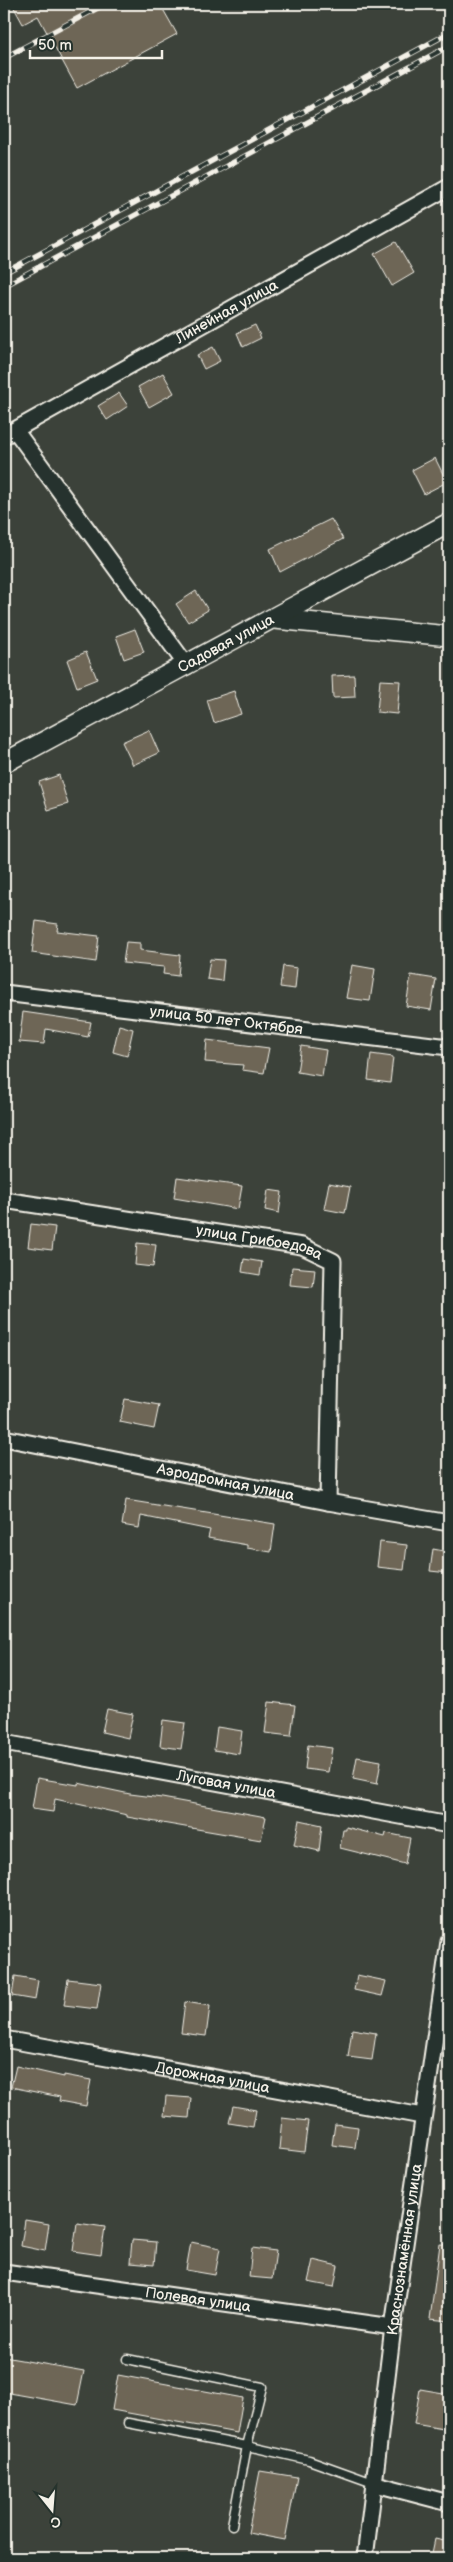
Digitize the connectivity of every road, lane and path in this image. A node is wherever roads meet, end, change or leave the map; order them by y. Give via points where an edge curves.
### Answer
1 (449, 187) edge
2 (9, 433) edge
3 (449, 523) edge
4 (274, 619) junction
5 (449, 636) edge
6 (187, 666) junction
7 (4, 763) edge
8 (4, 992) edge
9 (449, 1047) edge
10 (4, 1200) edge
11 (4, 1438) edge
12 (328, 1502) junction
13 (449, 1523) edge
14 (4, 1743) edge
15 (449, 1825) edge
16 (449, 1941) edge
17 (4, 2039) edge
18 (422, 2116) junction
19 (4, 2272) edge
20 (392, 2327) junction
21 (128, 2359) dead end
22 (128, 2423) dead end
23 (247, 2446) junction
24 (376, 2484) junction
25 (449, 2503) edge
26 (232, 2525) dead end
27 (365, 2558) edge

1 - 2 street, Линейная улица
2 - 6 street
3 - 4 street, Садовая улица
4 - 5 street
4 - 6 street, Садовая улица
6 - 7 street, Садовая улица
8 - 9 street, улица 50 лет Октября
10 - 12 street, улица Грибоедова via 302,1246 333,1261
11 - 12 street, Аэродромная улица
12 - 13 street, Аэродромная улица
14 - 15 street, Луговая улица
16 - 18 street, Краснознамённая улица
17 - 18 street, Дорожная улица
18 - 20 street, Краснознамённая улица
19 - 20 street, Полевая улица
20 - 24 street, Краснознамённая улица
21 - 23 lane via 262,2387
22 - 23 lane
23 - 24 lane via 309,2460
23 - 26 lane
24 - 25 street
24 - 27 street, Краснознамённая улица

